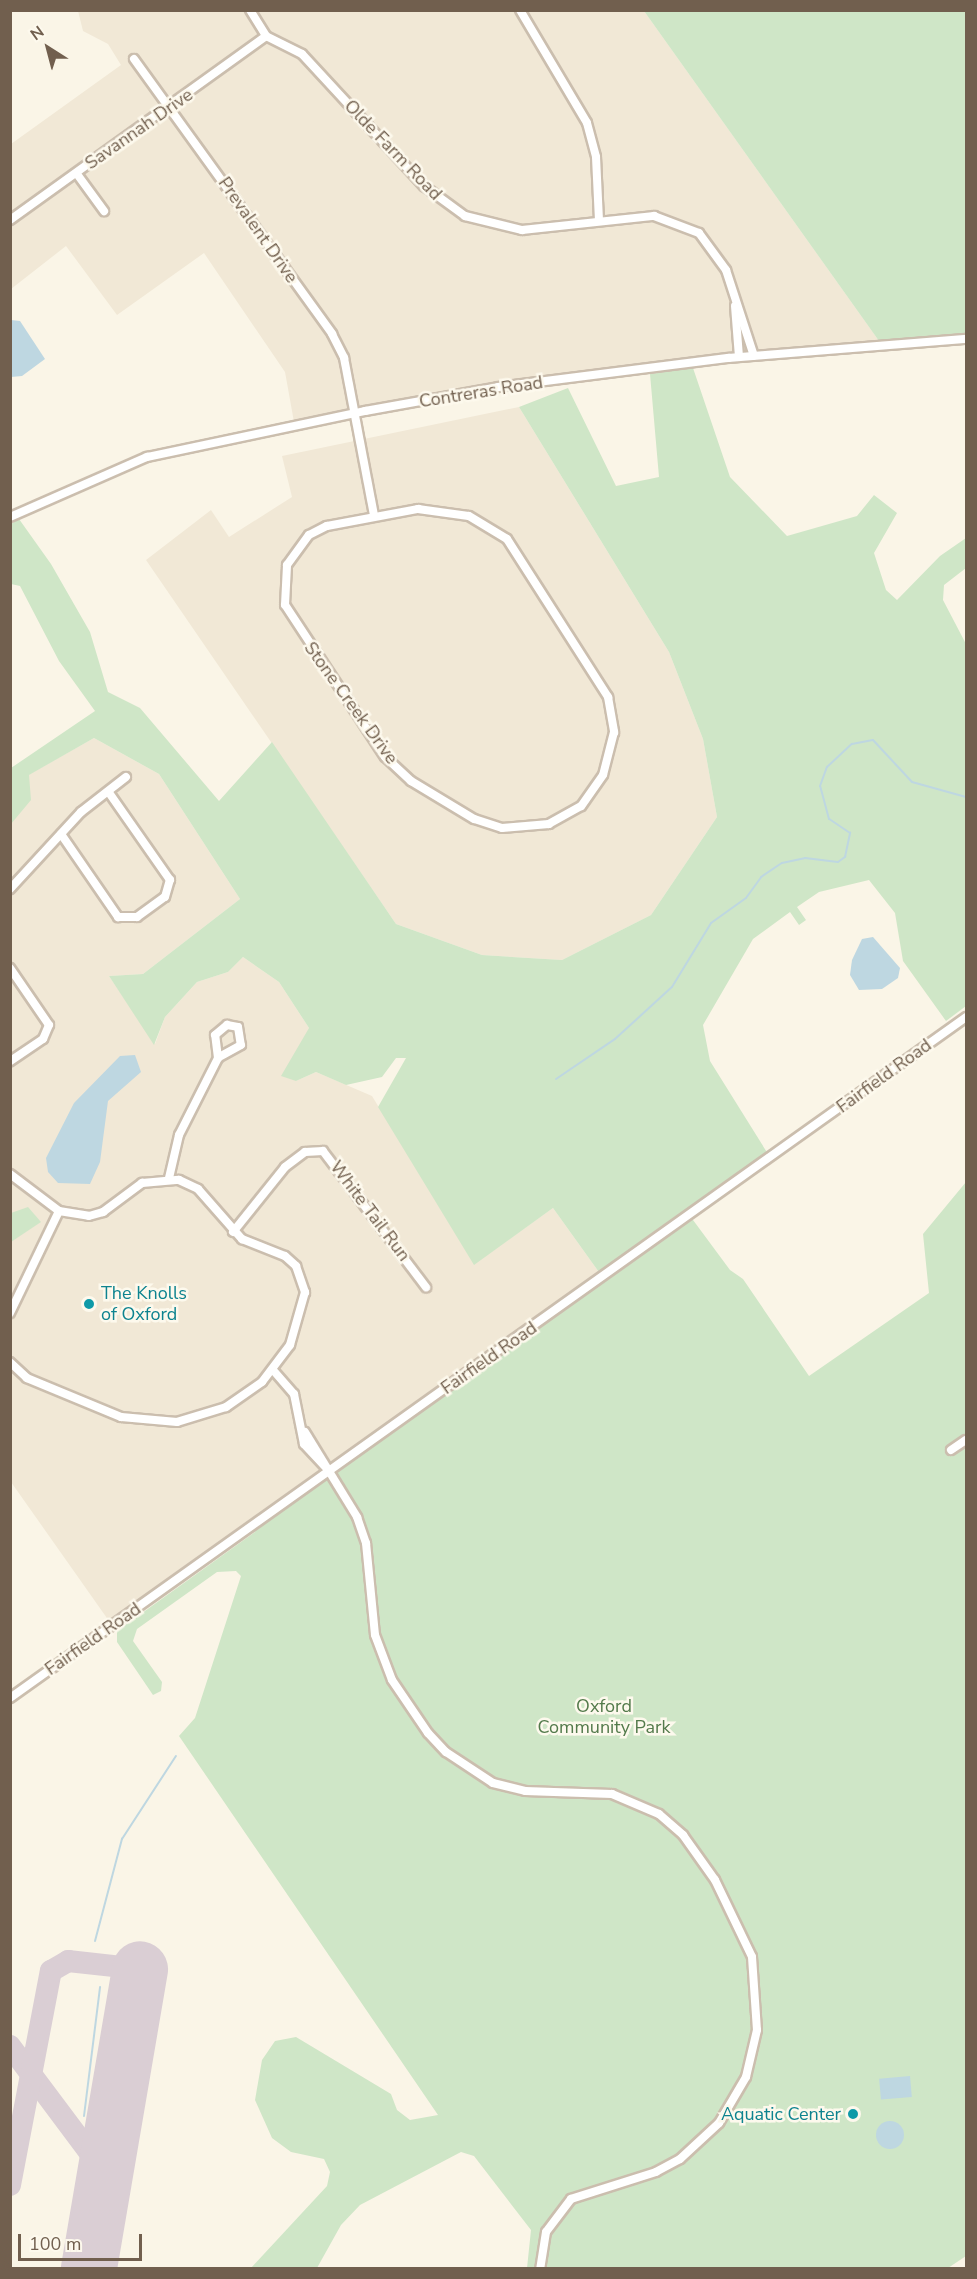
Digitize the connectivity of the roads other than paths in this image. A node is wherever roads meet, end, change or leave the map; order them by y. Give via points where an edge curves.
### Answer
1 (249, 10) edge
2 (520, 10) edge
3 (266, 36) junction
4 (134, 59) dead end
5 (170, 108) junction
6 (77, 174) junction
7 (104, 211) dead end
8 (10, 220) edge
9 (599, 221) junction
10 (735, 303) junction
11 (966, 339) edge
12 (754, 356) junction
13 (740, 357) junction
14 (355, 413) junction
15 (375, 515) junction
16 (10, 517) edge
17 (126, 777) dead end
18 (108, 791) junction
19 (61, 834) junction
20 (10, 889) edge
21 (10, 968) edge
22 (966, 1017) edge
23 (218, 1058) dead end
24 (10, 1061) edge
25 (10, 1174) edge
26 (169, 1178) junction
27 (58, 1211) junction
28 (233, 1232) junction
29 (426, 1287) dead end
30 (10, 1314) edge
31 (10, 1362) edge
32 (273, 1370) junction
33 (966, 1440) edge
34 (951, 1450) dead end
35 (329, 1472) junction
36 (10, 1698) edge
37 (540, 2268) edge

1 - 3 street
2 - 9 street via 587,123 596,157
3 - 5 street, Savannah Drive
3 - 9 street, Olde Farm Road via 302,54 424,186 465,216 522,230
4 - 5 street, Prevalent Drive
5 - 6 street, Savannah Drive
5 - 14 street, Prevalent Drive via 332,334 344,358
6 - 7 street
6 - 8 street, Savannah Drive
9 - 10 street, Olde Farm Road via 654,216 690,227 716,249
10 - 12 street, Olde Farm Road
10 - 13 street, Olde Farm Road
11 - 12 street, Contreras Road
12 - 13 street, Contreras Road
13 - 14 street, Contreras Road via 498,387
14 - 15 street
14 - 16 street, Contreras Road via 147,457
15 - 15 street, Stone Creek Drive via 309,535 294,551 283,584 295,624 385,757 411,782 474,819 502,828 549,824 581,806 611,753 612,716 598,677 525,560 507,539 469,516 418,508
17 - 18 street
18 - 19 street
18 - 19 street via 170,880 165,897 137,917 118,917
19 - 20 street
21 - 24 street via 49,1025 43,1039
22 - 35 street, Fairfield Road
23 - 26 street via 178,1135
25 - 27 street
26 - 27 street via 142,1183 103,1212 89,1216
26 - 28 street via 198,1189
27 - 30 street
28 - 29 street, White Tail Run via 285,1167 305,1152 323,1151
28 - 32 street via 285,1256 302,1278 298,1325
31 - 32 street via 39,1384 121,1417 149,1422 177,1422 226,1407
32 - 35 street via 294,1394 305,1432 304,1444
33 - 34 street
35 - 36 street, Fairfield Road
35 - 37 street via 363,1531 367,1596 382,1657 428,1733 446,1752 494,1783 525,1791 612,1794 659,1814 683,1835 715,1880 752,1957 757,2030 746,2077 719,2123 680,2159 656,2172 572,2199 546,2232

